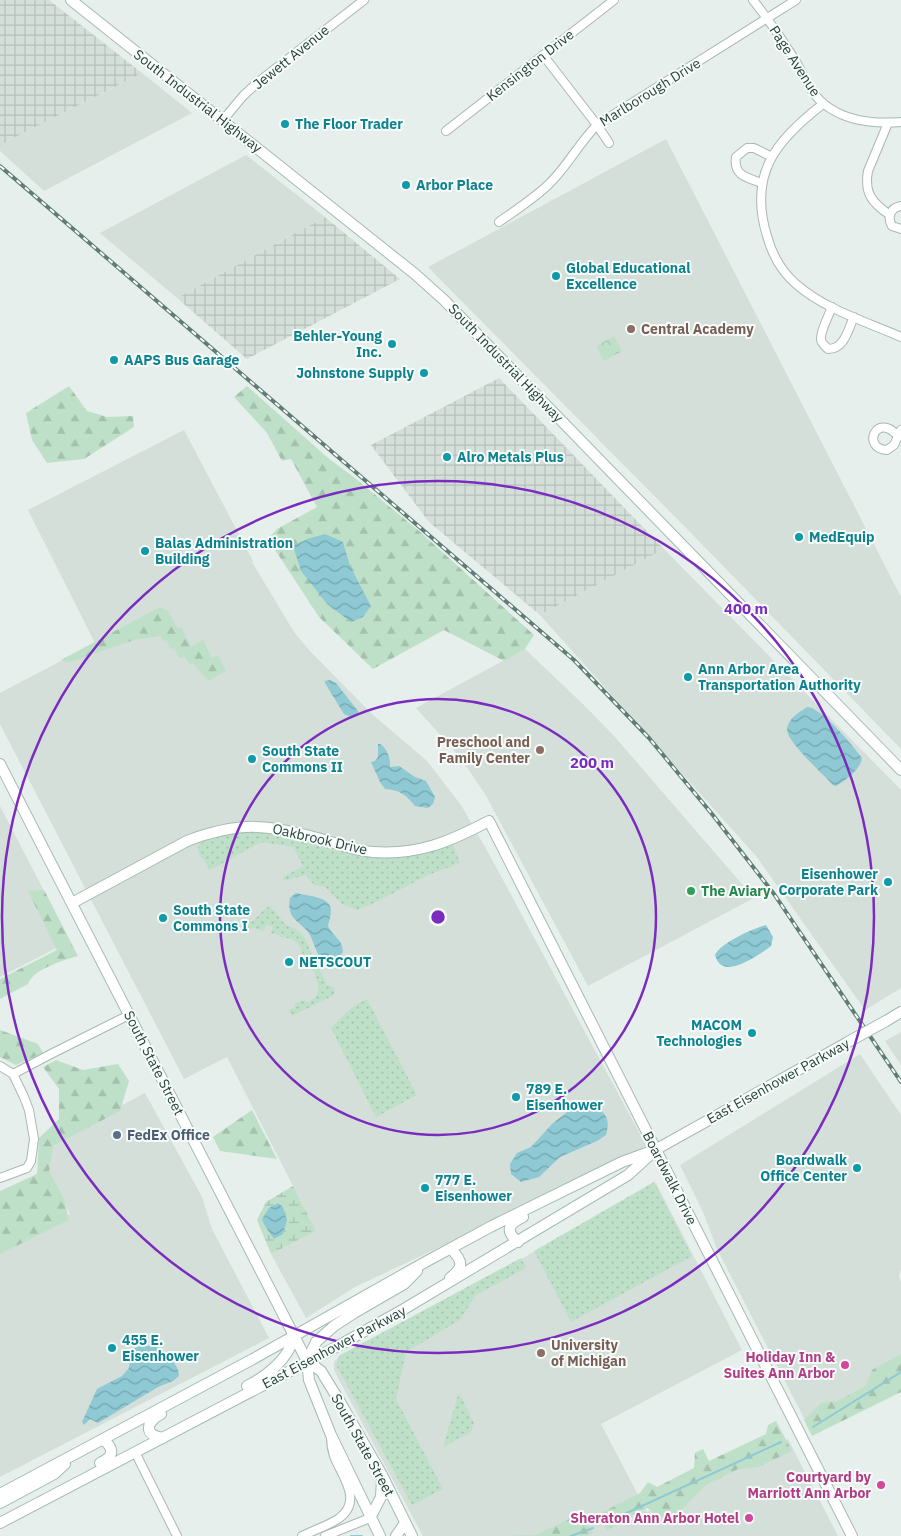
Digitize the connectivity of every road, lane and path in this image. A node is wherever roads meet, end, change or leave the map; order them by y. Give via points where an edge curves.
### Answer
1 (71, 0) edge
2 (364, 0) edge
3 (614, 0) edge
4 (753, 0) edge
5 (796, 0) edge
6 (768, 18) junction
7 (543, 55) junction
8 (823, 104) junction
9 (223, 120) junction
10 (901, 122) edge
11 (888, 123) junction
12 (597, 125) junction
13 (446, 131) dead end
14 (609, 142) dead end
15 (772, 157) junction
16 (762, 183) junction
17 (901, 206) edge
18 (890, 215) junction
19 (499, 222) dead end
20 (901, 229) edge
21 (832, 307) junction
22 (854, 316) junction
23 (901, 337) edge
24 (0, 764) edge
25 (901, 770) edge
26 (489, 821) joint
27 (72, 903) junction
28 (901, 1012) edge
29 (129, 1015) junction
30 (0, 1066) edge
31 (14, 1074) junction
32 (656, 1150) junction
33 (0, 1178) edge
34 (558, 1193) junction
35 (518, 1242) junction
36 (451, 1248) junction
37 (429, 1260) junction
38 (294, 1336) junction
39 (338, 1346) junction
40 (253, 1359) junction
41 (307, 1361) junction
42 (179, 1429) junction
43 (331, 1435) junction
44 (163, 1438) junction
45 (100, 1441) junction
46 (135, 1452) junction
47 (74, 1454) junction
48 (382, 1475) junction
49 (0, 1494) edge
50 (0, 1503) edge
51 (23, 1511) junction
52 (370, 1518) junction
53 (0, 1523) edge
54 (405, 1524) junction
55 (177, 1536) edge
56 (302, 1536) edge
57 (325, 1536) edge
58 (380, 1536) edge
59 (396, 1536) edge
60 (412, 1536) edge
61 (852, 1536) edge

1 - 9 main road, South Industrial Highway
2 - 9 street, Jewett Avenue via 257,84
3 - 7 street, Kensington Drive
4 - 6 street, Page Avenue
5 - 6 street, Marlborough Drive
6 - 8 street, Page Avenue
6 - 12 street, Marlborough Drive
7 - 12 street
7 - 13 street, Kensington Drive
8 - 11 street, Page Avenue via 851,118
8 - 15 street via 798,124
9 - 25 main road, South Industrial Highway via 444,300
10 - 11 street, Page Avenue
11 - 18 street via 868,171 867,186 873,202
12 - 14 street
12 - 19 street, Marlborough Drive via 549,184
15 - 16 street
15 - 16 street via 754,148 746,148 736,157 737,170
16 - 21 street via 763,223 781,266 796,285
17 - 18 street via 894,208
18 - 20 street via 892,226
21 - 22 street
21 - 22 street via 821,339 828,349 840,346
22 - 23 street
24 - 27 main road, South State Street
26 - 27 main road, Oakbrook Drive via 442,844 391,852 370,852 283,828 233,828 187,841
26 - 32 main road, Boardwalk Drive
27 - 29 main road, South State Street
28 - 32 main road, East Eisenhower Parkway, bridge
29 - 31 street
29 - 38 main road, South State Street
30 - 31 street
31 - 33 street via 29,1110 34,1139 27,1168
32 - 34 main road, East Eisenhower Parkway via 622,1162
32 - 35 main road, East Eisenhower Parkway via 628,1176
32 - 61 main road, Boardwalk Drive
34 - 35 main road via 549,1204 513,1222 509,1230
34 - 36 main road, East Eisenhower Parkway
35 - 39 main road, East Eisenhower Parkway
36 - 37 main road, East Eisenhower Parkway
36 - 39 main road via 461,1264 452,1278 365,1326
37 - 38 main road, East Eisenhower Parkway
37 - 41 main road via 404,1284 334,1326 316,1342
38 - 40 main road, East Eisenhower Parkway
38 - 41 main road, South State Street
38 - 42 main road via 290,1350 269,1371 198,1412
39 - 41 main road, East Eisenhower Parkway
40 - 44 main road via 238,1374 153,1419 148,1428 156,1437
40 - 45 main road, East Eisenhower Parkway
41 - 42 main road, East Eisenhower Parkway
41 - 43 main road, South State Street via 309,1380
41 - 48 main road, South State Street via 322,1371
42 - 44 main road, East Eisenhower Parkway
43 - 52 main road, South State Street
43 - 56 street via 331,1448 349,1490 350,1502 337,1520
44 - 46 main road, East Eisenhower Parkway
45 - 47 main road, East Eisenhower Parkway
45 - 51 main road via 104,1440 110,1446 109,1458 38,1497
46 - 51 main road, East Eisenhower Parkway
46 - 55 street
47 - 49 main road, East Eisenhower Parkway
47 - 50 main road via 54,1474
48 - 52 main road via 381,1497
48 - 54 main road, South State Street
51 - 53 main road, East Eisenhower Parkway
52 - 57 street
52 - 58 main road, South State Street
54 - 59 main road
54 - 60 main road, South State Street

